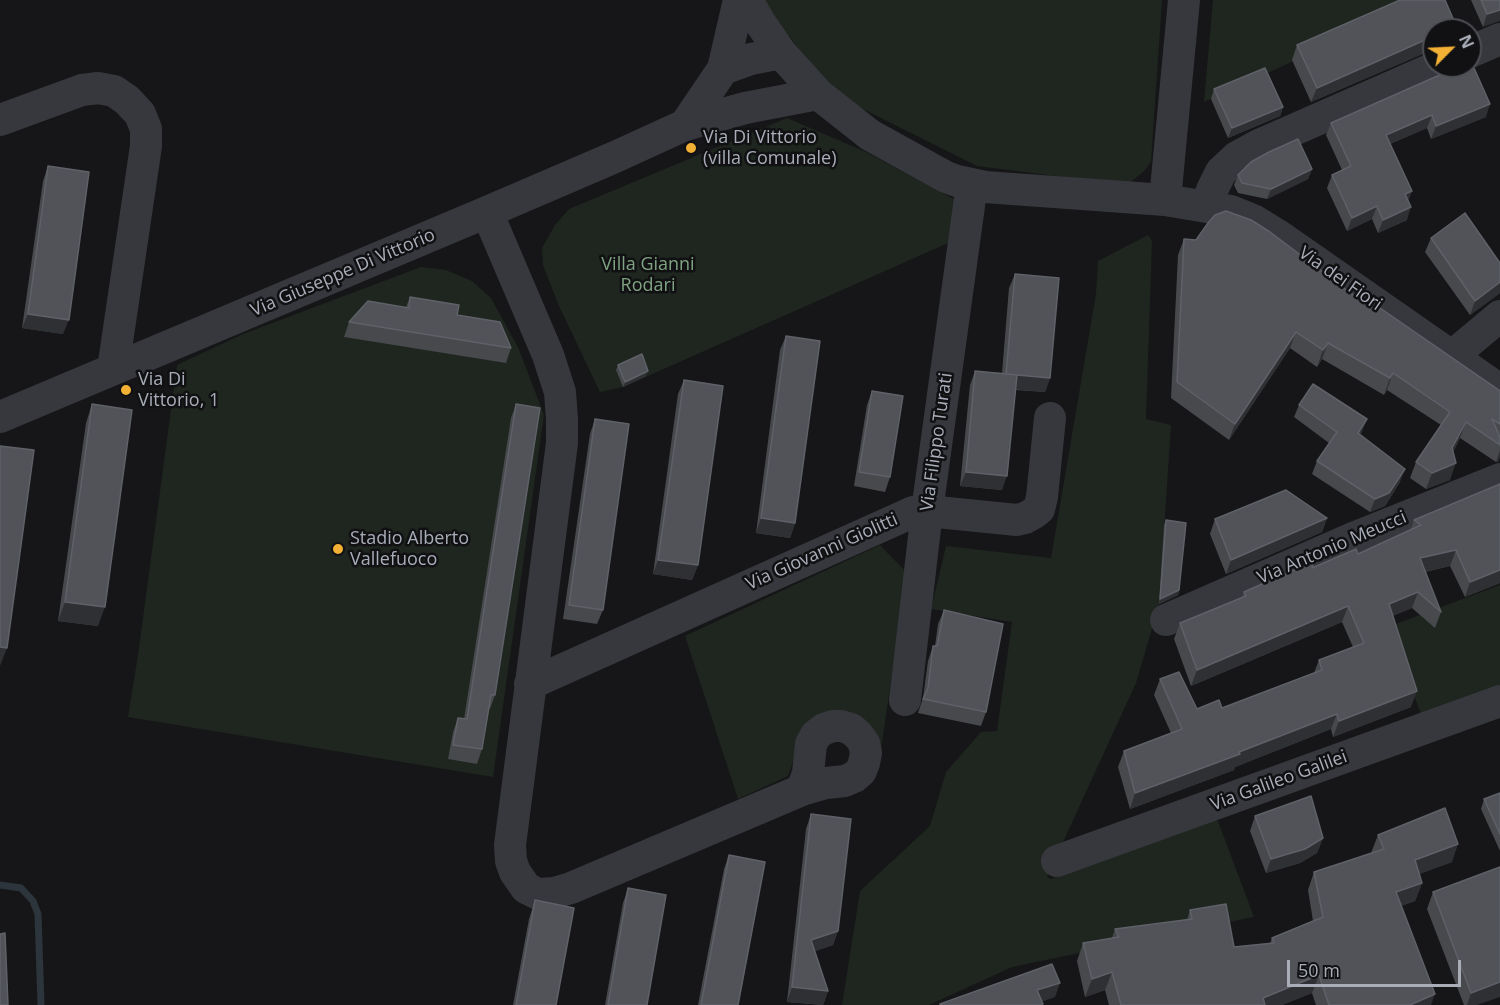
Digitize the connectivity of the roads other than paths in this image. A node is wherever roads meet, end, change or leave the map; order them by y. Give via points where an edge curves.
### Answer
1 (739, 0) edge
2 (747, 0) edge
3 (1184, 0) edge
4 (1500, 39) edge
5 (1482, 47) edge
6 (781, 53) junction
7 (723, 69) junction
8 (1422, 73) edge
9 (818, 94) junction
10 (745, 108) junction
11 (0, 120) edge
12 (685, 125) junction
13 (972, 184) junction
14 (1165, 200) junction
15 (1206, 206) junction
16 (488, 212) junction
17 (1500, 316) edge
18 (1451, 357) junction
19 (113, 369) junction
20 (1500, 390) edge
21 (0, 417) edge
22 (1050, 418) dead end
23 (1500, 479) edge
24 (927, 511) junction
25 (1166, 620) dead end
26 (530, 684) junction
27 (905, 699) dead end
28 (1500, 701) edge
29 (802, 790) dead end
30 (1058, 861) dead end

1 - 7 street
2 - 6 street, Via dei Fiori
3 - 14 street
4 - 5 street
6 - 7 street
6 - 9 street, Via dei Fiori
6 - 10 street via 766,84
7 - 12 street
8 - 15 street via 1237,157 1221,172
9 - 10 street, Via Giuseppe Di Vittorio
9 - 13 street, Via dei Fiori via 870,135 946,177
10 - 12 street, Via Giuseppe Di Vittorio
11 - 19 street via 82,90 98,88 121,95 140,114 146,129 146,146
12 - 16 street, Via Giuseppe Di Vittorio
13 - 14 street, Via dei Fiori
13 - 24 street, Via Filippo Turati
14 - 15 street, Via dei Fiori
15 - 18 street, Via dei Fiori via 1253,220 1279,236
16 - 19 street, Via Giuseppe Di Vittorio
16 - 26 street via 561,392 562,443
17 - 18 street
18 - 20 street, Via dei Fiori
19 - 21 street, Via Giuseppe Di Vittorio
22 - 24 street, Via Giovanni Giolitti via 1042,497 1034,513 1017,520
23 - 25 street, Via Antonio Meucci
24 - 26 street, Via Giovanni Giolitti via 903,516
24 - 27 street, Via Filippo Turati
26 - 29 street via 510,845 511,861 519,880 538,894 571,888
28 - 30 street, Via Galileo Galilei

